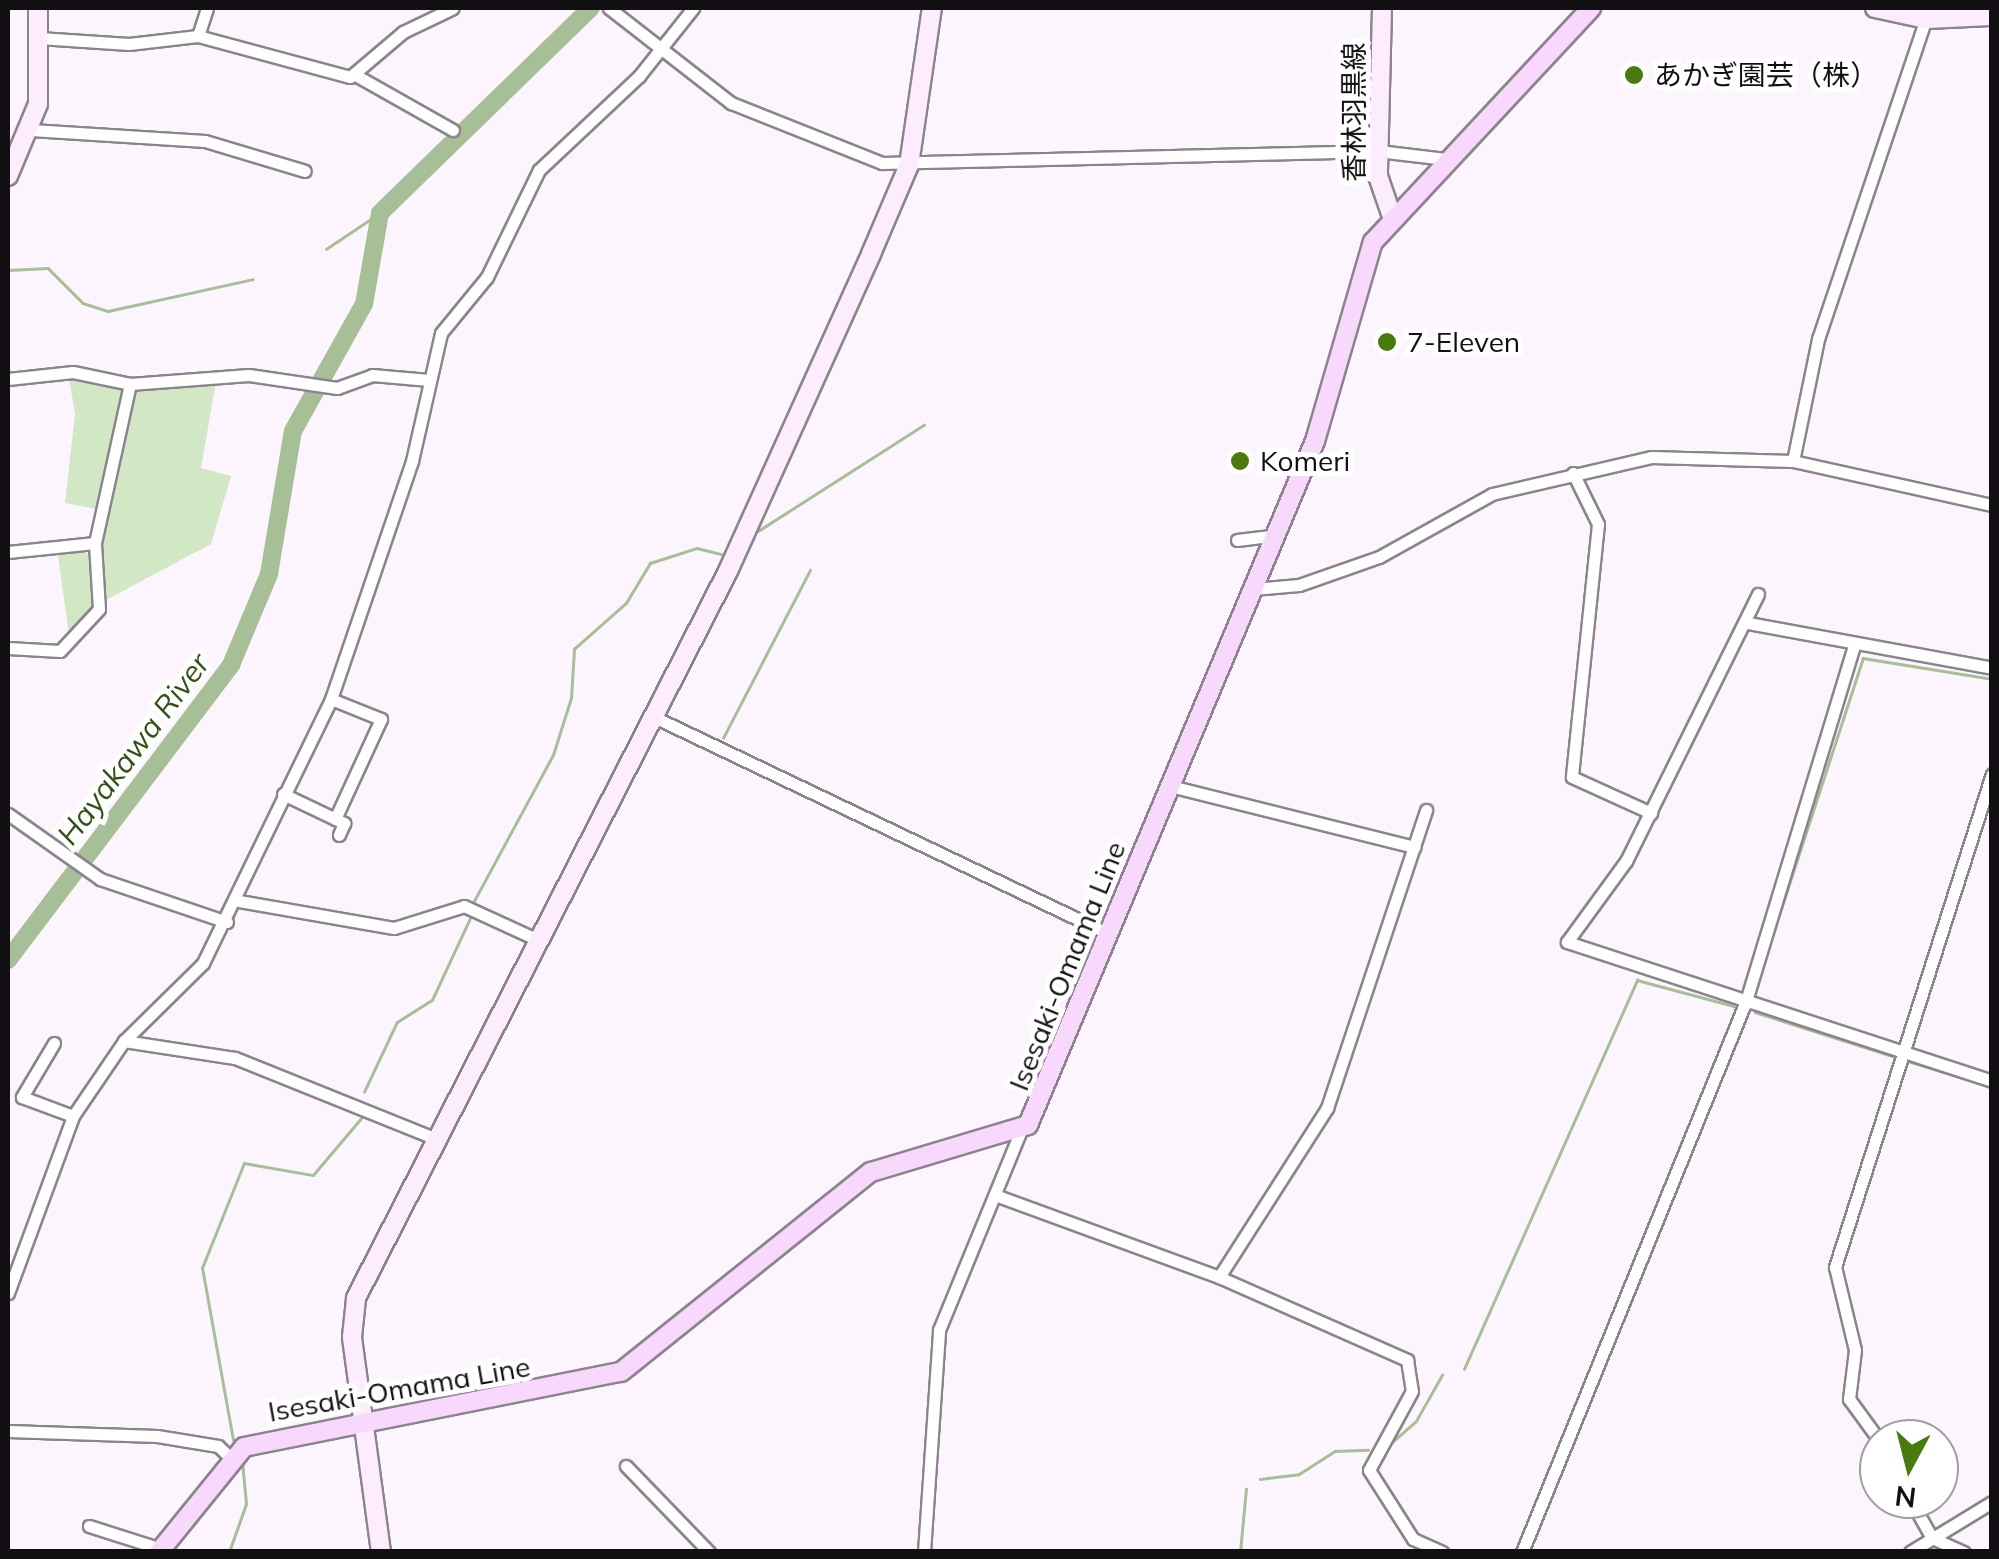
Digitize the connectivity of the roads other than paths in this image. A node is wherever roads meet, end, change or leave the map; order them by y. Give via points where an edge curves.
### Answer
1 (38, 8) edge
2 (207, 8) edge
3 (453, 8) edge
4 (608, 8) edge
5 (693, 8) edge
6 (932, 8) edge
7 (1382, 8) edge
8 (1591, 8) edge
9 (1875, 8) edge
10 (1992, 16) edge
11 (1926, 18) junction
12 (198, 36) junction
13 (40, 38) junction
14 (661, 50) junction
15 (356, 76) junction
16 (31, 130) junction
17 (452, 130) dead end
18 (1378, 151) junction
19 (1446, 159) junction
20 (909, 166) junction
21 (306, 171) dead end
22 (8, 176) edge
23 (1392, 213) junction
24 (8, 380) edge
25 (429, 380) junction
26 (130, 384) junction
27 (1793, 461) junction
28 (1574, 473) junction
29 (1992, 505) edge
30 (1275, 535) junction
31 (1237, 540) dead end
32 (95, 544) junction
33 (8, 552) edge
34 (1253, 589) junction
35 (1758, 594) dead end
36 (1748, 623) junction
37 (1855, 644) junction
38 (8, 648) edge
39 (1992, 668) edge
40 (331, 699) junction
41 (654, 717) junction
42 (1992, 774) edge
43 (1170, 786) junction
44 (283, 794) junction
45 (1426, 810) dead end
46 (1652, 813) junction
47 (8, 814) edge
48 (335, 819) junction
49 (339, 835) dead end
50 (1414, 847) junction
51 (238, 901) junction
52 (227, 922) junction
53 (1109, 934) junction
54 (538, 940) junction
55 (1746, 1001) junction
56 (124, 1041) junction
57 (54, 1043) dead end
58 (1904, 1052) junction
59 (1992, 1081) edge
60 (72, 1116) junction
61 (1021, 1130) junction
62 (438, 1139) junction
63 (995, 1195) junction
64 (1220, 1277) junction
65 (8, 1293) edge
66 (1864, 1419) edge
67 (365, 1422) junction
68 (8, 1432) edge
69 (230, 1457) junction
70 (626, 1466) dead end
71 (1992, 1502) edge
72 (1921, 1519) edge
73 (90, 1526) dead end
74 (1932, 1538) junction
75 (160, 1550) edge
76 (381, 1552) edge
77 (709, 1552) edge
78 (924, 1552) edge
79 (1442, 1552) edge
80 (1522, 1552) edge
81 (1910, 1552) edge
82 (1964, 1552) edge

1 - 13 street
2 - 12 street
3 - 15 street via 402,32
4 - 14 street
5 - 14 street
6 - 20 street
7 - 18 street, 香林羽黒線
8 - 19 main road, Isesaki-Omama Line
9 - 11 street
10 - 11 street
11 - 27 street via 1818,339
12 - 13 street via 130,44
12 - 15 street
13 - 16 street
14 - 20 street via 731,103 854,154
14 - 25 street via 539,170 487,277 442,333
15 - 17 street
16 - 21 street via 204,141
16 - 22 street
18 - 19 street
18 - 20 street
18 - 23 street, 香林羽黒線
19 - 23 main road, Isesaki-Omama Line
20 - 41 street
23 - 30 main road, Isesaki-Omama Line via 1365,259 1324,419
24 - 26 street via 73,372
25 - 26 street via 372,375 332,387 196,376
25 - 40 street via 412,461
26 - 32 street
27 - 28 street via 1651,456
27 - 29 street
28 - 34 street via 1476,500 1396,548 1322,578
28 - 46 street via 1598,524 1572,777
30 - 31 street
30 - 34 main road, Isesaki-Omama Line
32 - 33 street
32 - 38 street via 97,613 60,651
34 - 43 main road, Isesaki-Omama Line
35 - 36 street
36 - 37 street
36 - 46 street
37 - 39 street
37 - 55 street
40 - 44 street
40 - 48 street via 381,719
41 - 53 street
41 - 54 street
42 - 58 street
43 - 50 street
43 - 53 main road, Isesaki-Omama Line
44 - 48 street
44 - 51 street
45 - 50 street
46 - 55 street via 1567,942
47 - 52 street via 87,871
48 - 49 street via 344,824
50 - 64 street via 1327,1108
51 - 52 street
51 - 54 street via 394,928 464,906
52 - 56 street via 194,976
53 - 61 main road, Isesaki-Omama Line
54 - 62 street
55 - 58 street
55 - 80 street
56 - 60 street
56 - 62 street via 235,1058
57 - 60 street via 22,1097
58 - 59 street
58 - 66 street via 1836,1267 1855,1350 1850,1400
60 - 65 street
61 - 63 street
61 - 67 main road, Isesaki-Omama Line via 871,1172 621,1372
62 - 67 street via 353,1308
63 - 64 street
63 - 78 street via 939,1330
64 - 79 street via 1413,1365 1407,1405 1370,1470 1413,1539
67 - 69 main road, Isesaki-Omama Line via 257,1442
67 - 76 street
68 - 69 street via 157,1436 218,1446
69 - 75 main road
70 - 77 street
71 - 74 street
72 - 74 street
73 - 75 street
74 - 81 street
74 - 82 street

